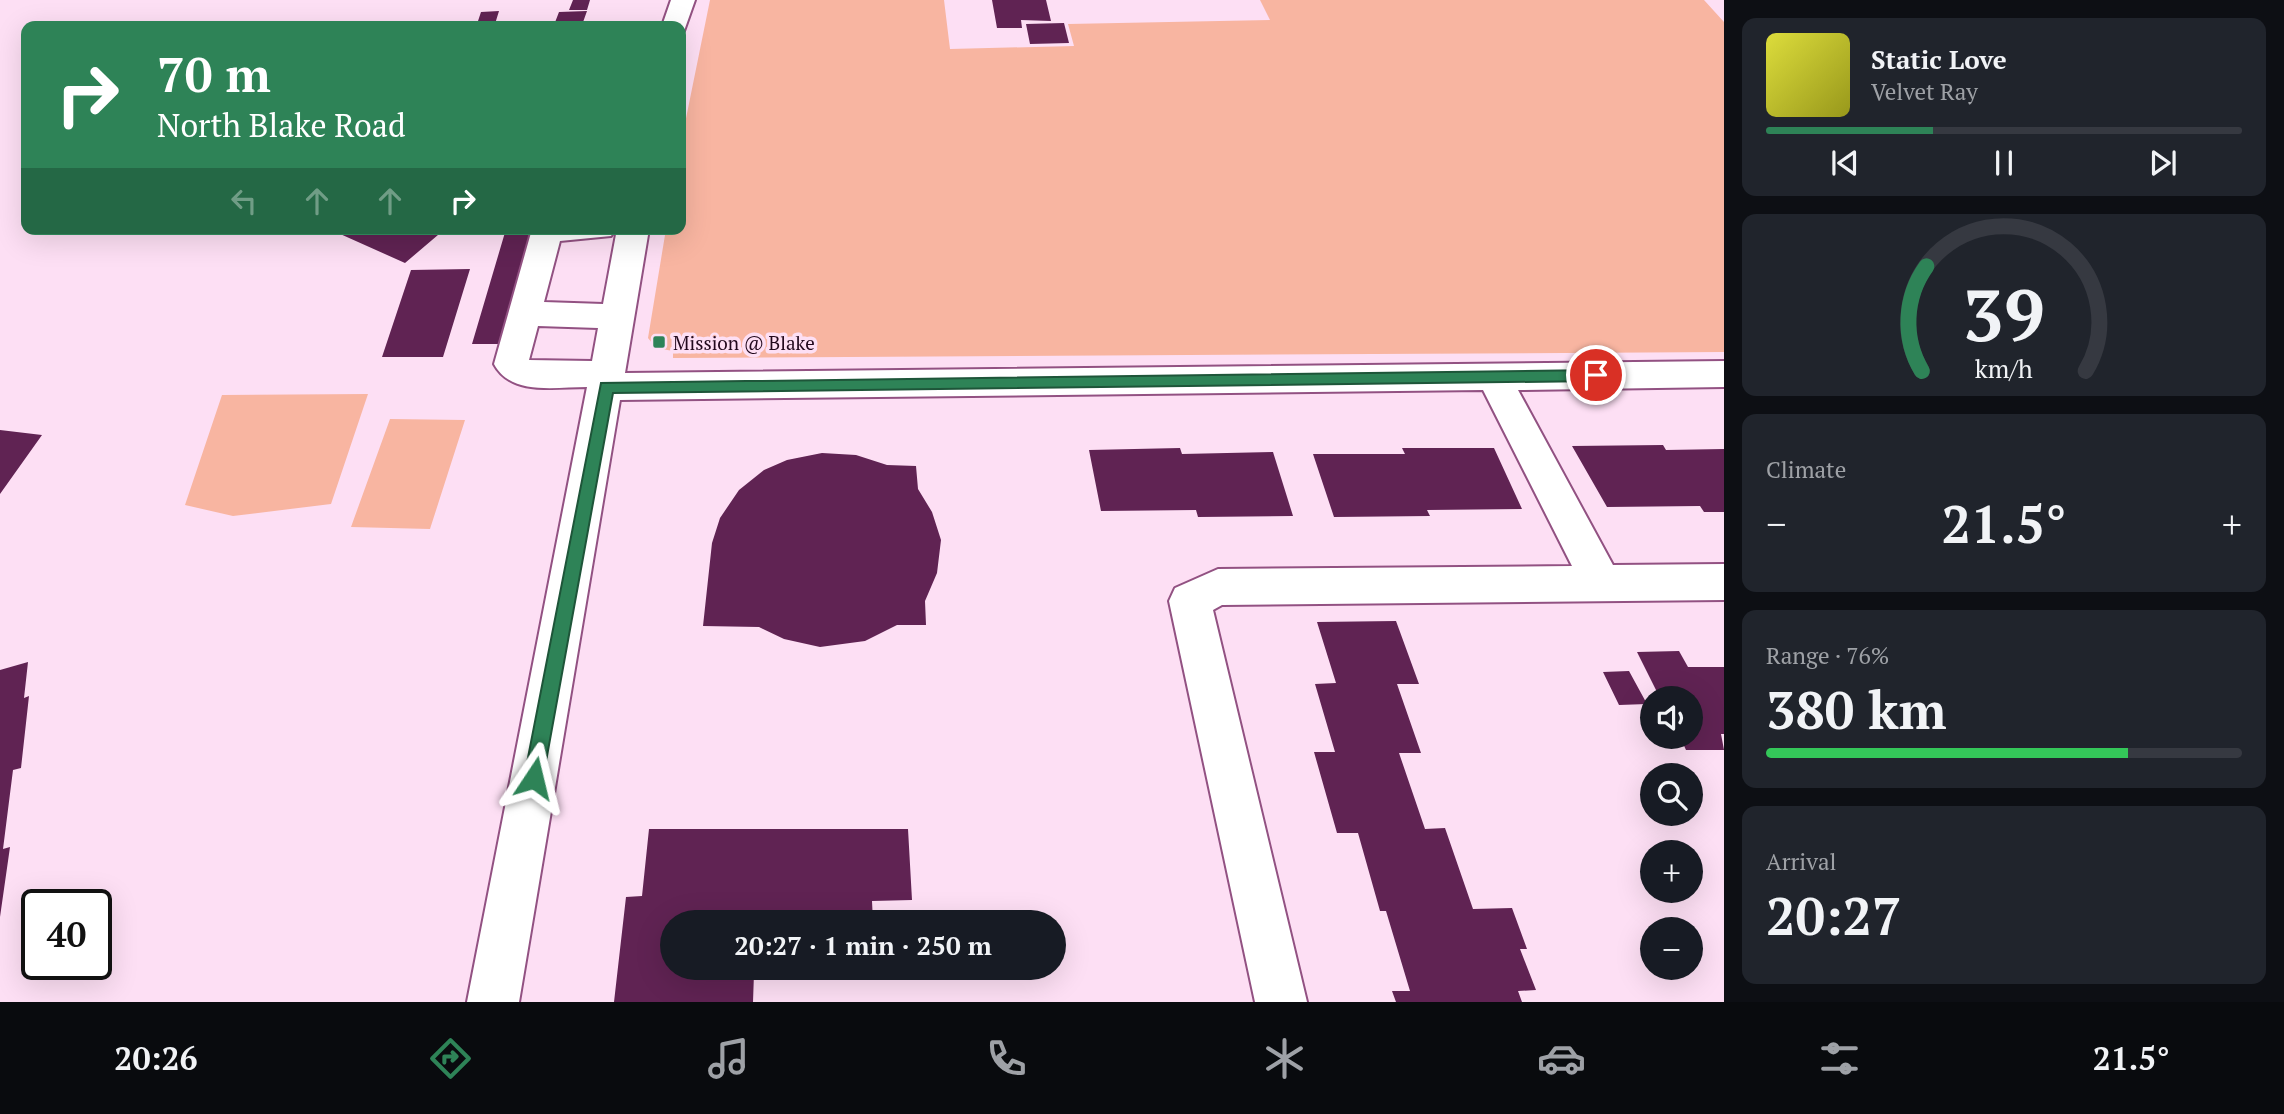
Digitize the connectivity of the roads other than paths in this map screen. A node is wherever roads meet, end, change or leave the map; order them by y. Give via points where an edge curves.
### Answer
1 (683, 0) edge
2 (677, 21) edge
3 (547, 235) edge
4 (632, 235) edge
5 (525, 314) junction
6 (618, 316) junction
7 (1724, 374) edge
8 (1494, 377) junction
9 (607, 381) junction
10 (1724, 582) edge
11 (1602, 584) junction
12 (493, 1002) edge
13 (1281, 1002) edge

1 - 2 street
3 - 5 street
4 - 6 street
5 - 6 street
5 - 9 street via 511,364 521,373
6 - 9 street
7 - 8 street
8 - 9 street
8 - 11 street
9 - 12 street
10 - 11 street
11 - 13 street via 1218,587 1190,601

